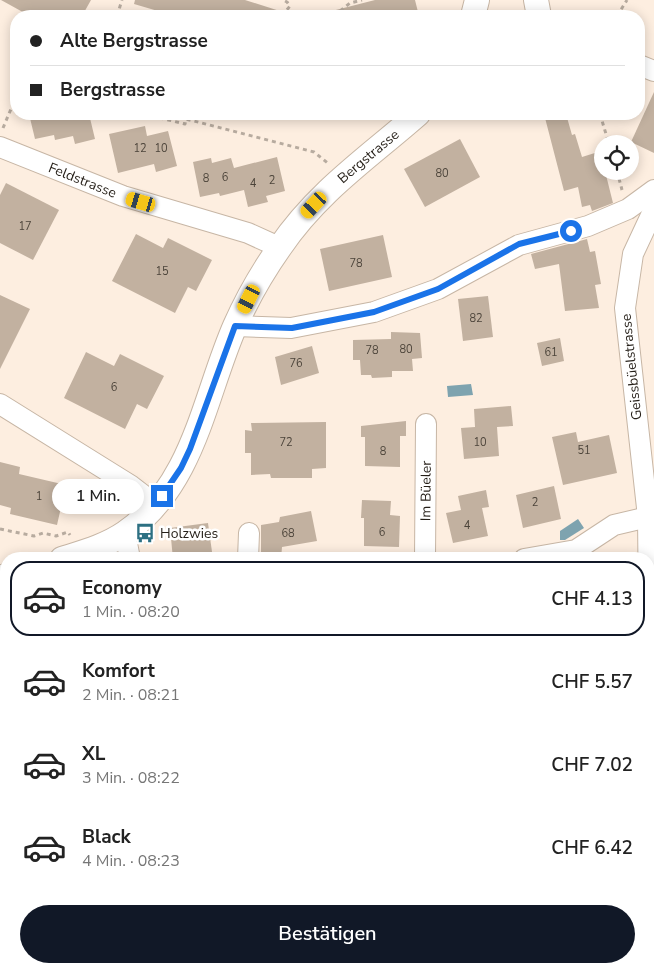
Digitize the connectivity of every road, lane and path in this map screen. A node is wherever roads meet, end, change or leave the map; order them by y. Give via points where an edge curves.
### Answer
1 (283, 0) edge
2 (362, 0) edge
3 (287, 10) edge
4 (341, 10) edge
5 (10, 112) edge
6 (168, 120) edge
7 (186, 120) edge
8 (190, 120) edge
9 (411, 120) edge
10 (602, 120) edge
11 (606, 135) edge
12 (0, 136) edge
13 (0, 147) edge
14 (343, 176) junction
15 (654, 190) edge
16 (654, 209) edge
17 (279, 247) junction
18 (235, 326) junction
19 (0, 404) edge
20 (426, 424) dead end
21 (156, 505) junction
22 (650, 524) edge
23 (0, 528) edge
24 (125, 533) junction
25 (249, 533) dead end
26 (70, 552) edge
27 (82, 552) edge
28 (129, 552) edge
29 (248, 552) edge
30 (425, 552) edge
31 (564, 552) edge
32 (650, 552) edge

1 - 3 path via 290,6
2 - 4 path via 350,3
5 - 12 path
6 - 7 path via 184,124
8 - 14 path via 314,152
9 - 14 street, Bergstrasse
10 - 11 path
13 - 17 street, Feldstrasse via 123,196 248,233
14 - 17 street, Bergstrasse
15 - 18 street via 628,209 588,226 519,244 438,289 374,312 292,328
16 - 22 street, Geissbüelstrasse via 634,254 625,308
17 - 18 street, Bergstrasse
18 - 21 street, Bergstrasse via 190,449
19 - 21 street via 130,485
20 - 30 street, Im Büeler
21 - 24 street, Bergstrasse
22 - 31 street via 614,525 576,550
22 - 32 street, Geissbüelstrasse
23 - 26 path via 34,536 43,533 56,536 68,532
24 - 27 street, Bergstrasse
24 - 28 street
25 - 29 street

